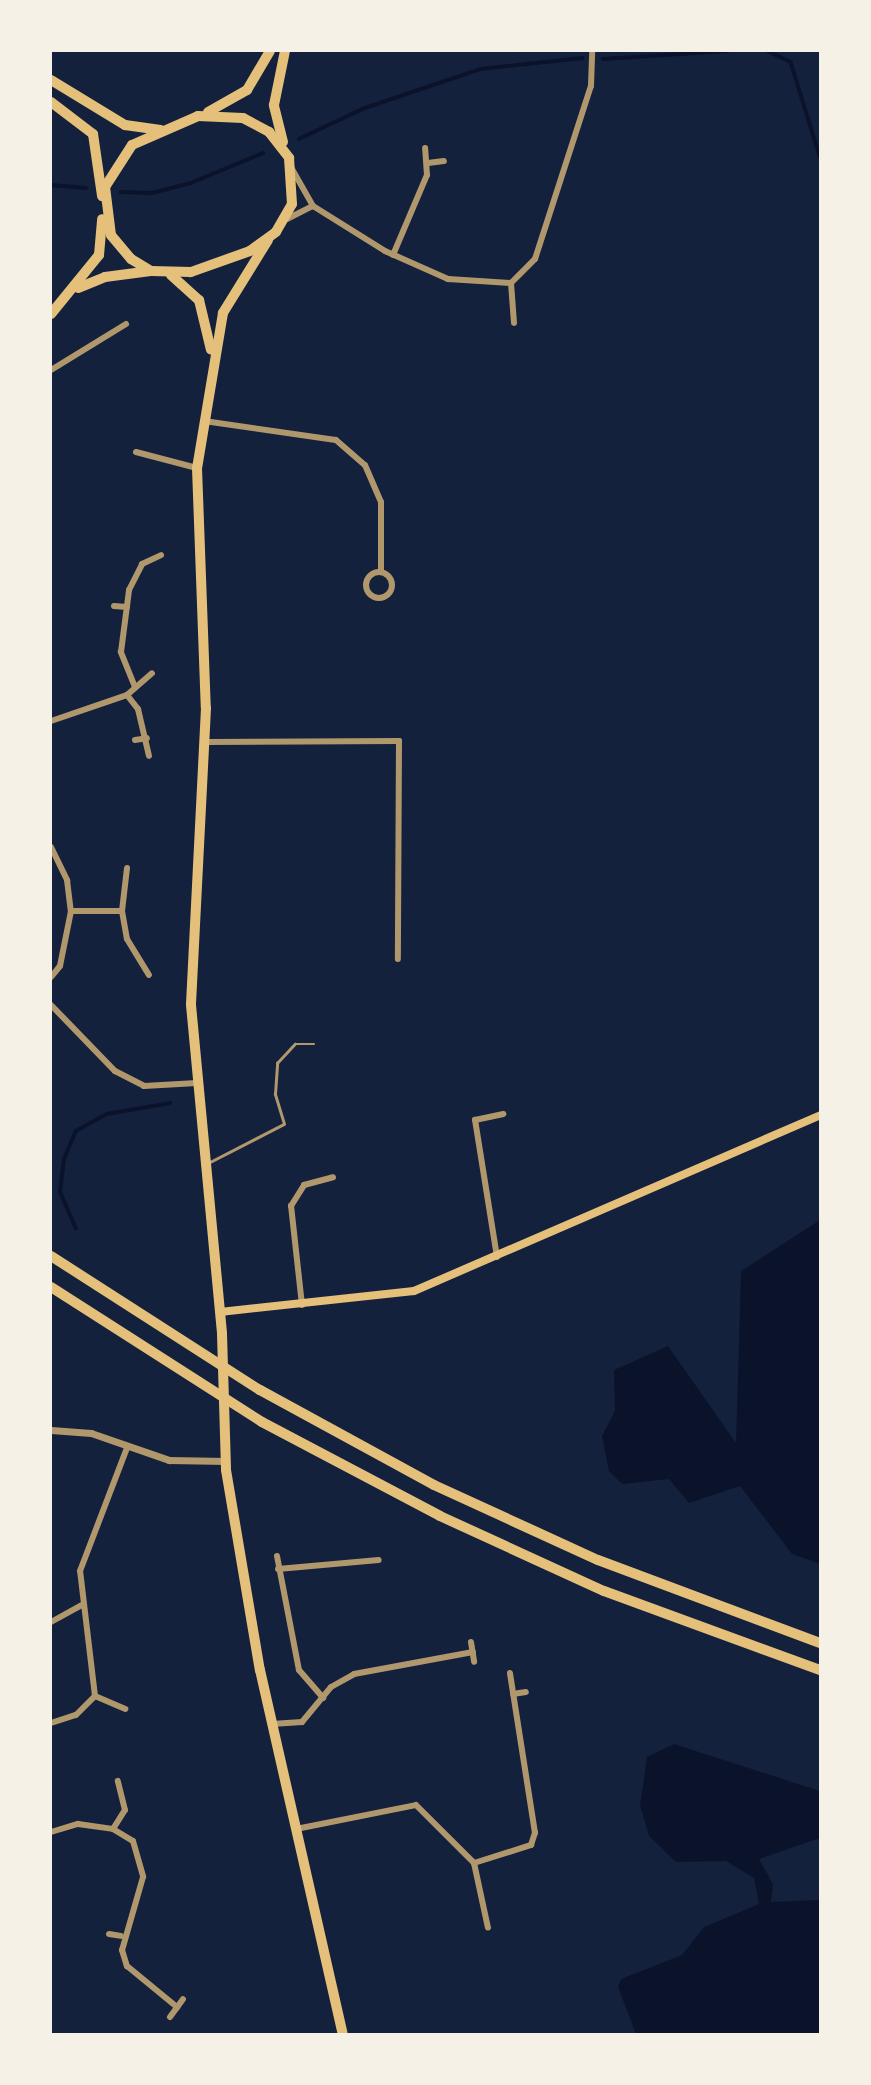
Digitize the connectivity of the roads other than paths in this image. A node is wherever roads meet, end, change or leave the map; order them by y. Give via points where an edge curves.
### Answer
1 (270, 51) edge
2 (285, 51) edge
3 (592, 51) edge
4 (51, 79) edge
5 (51, 102) edge
6 (198, 116) junction
7 (161, 130) junction
8 (425, 148) dead end
9 (444, 161) dead end
10 (290, 162) junction
11 (428, 163) junction
12 (102, 198) junction
13 (313, 206) junction
14 (283, 223) junction
15 (268, 240) junction
16 (393, 255) junction
17 (151, 271) junction
18 (171, 275) junction
19 (511, 283) junction
20 (75, 290) junction
21 (51, 314) edge
22 (514, 323) dead end
23 (126, 324) dead end
24 (212, 358) junction
25 (51, 370) edge
26 (204, 421) junction
27 (136, 452) dead end
28 (197, 468) junction
29 (161, 555) dead end
30 (381, 572) junction
31 (114, 606) dead end
32 (127, 607) junction
33 (152, 673) dead end
34 (135, 687) junction
35 (127, 695) junction
36 (51, 721) edge
37 (147, 738) junction
38 (135, 740) dead end
39 (206, 742) junction
40 (149, 756) dead end
41 (51, 847) edge
42 (127, 868) dead end
43 (71, 911) junction
44 (122, 911) junction
45 (398, 959) dead end
46 (149, 975) dead end
47 (51, 977) edge
48 (51, 1005) edge
49 (314, 1044) dead end
50 (197, 1083) junction
51 (503, 1114) dead end
52 (820, 1115) edge
53 (205, 1165) junction
54 (333, 1177) dead end
55 (51, 1256) edge
56 (498, 1258) junction
57 (51, 1287) edge
58 (302, 1305) junction
59 (220, 1312) junction
60 (51, 1430) edge
61 (127, 1448) junction
62 (226, 1461) junction
63 (363, 1551) dead end
64 (277, 1556) dead end
65 (379, 1560) dead end
66 (364, 1561) junction
67 (278, 1569) junction
68 (82, 1605) junction
69 (51, 1622) edge
70 (471, 1642) dead end
71 (820, 1643) edge
72 (473, 1652) junction
73 (474, 1662) dead end
74 (820, 1670) edge
75 (510, 1673) dead end
76 (526, 1692) dead end
77 (513, 1694) junction
78 (95, 1696) junction
79 (323, 1698) junction
80 (125, 1709) dead end
81 (51, 1723) edge
82 (272, 1724) junction
83 (118, 1781) dead end
84 (113, 1829) junction
85 (296, 1829) junction
86 (51, 1832) edge
87 (474, 1863) junction
88 (488, 1928) dead end
89 (109, 1934) dead end
90 (121, 1936) junction
91 (183, 1999) dead end
92 (177, 2007) junction
93 (170, 2017) dead end
94 (343, 2034) edge

1 - 6 main road via 247,90
2 - 10 main road via 274,105
3 - 19 street via 591,86 535,259
4 - 7 highway via 120,122
5 - 12 highway via 93,134
6 - 7 main road
6 - 10 main road via 253,122
7 - 12 main road via 125,152
8 - 11 street
9 - 11 street
10 - 13 street
10 - 14 main road via 293,193
11 - 16 street
12 - 17 main road via 117,244
12 - 20 main road via 101,250
13 - 14 street
13 - 16 street
14 - 15 main road
15 - 18 main road via 201,270
15 - 24 main road via 231,292
16 - 19 street via 448,279
17 - 18 main road
17 - 20 main road via 105,277
18 - 24 main road via 199,300
19 - 22 street
20 - 21 main road
23 - 25 street
24 - 26 main road
26 - 28 main road
26 - 30 street via 336,440 365,465 382,502
27 - 28 street
28 - 39 main road
29 - 32 street via 142,564
30 - 30 street via 392,587 378,599 366,584
31 - 32 street
32 - 34 street via 121,652
33 - 34 street
34 - 35 street
35 - 36 street
35 - 37 street
37 - 38 street
37 - 40 street
39 - 45 street via 400,741
39 - 50 main road via 191,979
41 - 43 street via 67,880
42 - 44 street
43 - 44 street
43 - 47 street via 60,967
44 - 46 street via 127,939
48 - 50 street via 116,1071 144,1086
49 - 53 lane via 295,1044 277,1063 275,1094 284,1124
50 - 53 main road
51 - 56 street via 475,1121
52 - 56 main road
53 - 59 main road
54 - 58 street via 304,1185 291,1206
55 - 71 highway via 260,1390 516,1524
56 - 58 main road via 414,1291
57 - 74 highway via 262,1422 523,1555
58 - 59 main road
59 - 62 main road
60 - 61 street via 91,1433
61 - 62 street via 169,1460
61 - 68 street via 80,1571
62 - 82 main road
63 - 66 street
64 - 67 street
65 - 66 street
66 - 67 street
67 - 79 street via 299,1670
68 - 69 street
68 - 78 street via 89,1628
70 - 72 street
72 - 73 street
72 - 79 street via 354,1674
75 - 77 street
76 - 77 street
77 - 87 street via 535,1833 531,1845
78 - 80 street
78 - 81 street via 76,1715
79 - 82 street via 302,1722
82 - 85 main road
83 - 84 street via 125,1810
84 - 86 street via 78,1824
84 - 90 street via 133,1841 142,1863 140,1888
85 - 87 street via 416,1805
85 - 94 main road
87 - 88 street
89 - 90 street
90 - 92 street via 127,1966
91 - 92 street
92 - 93 street

